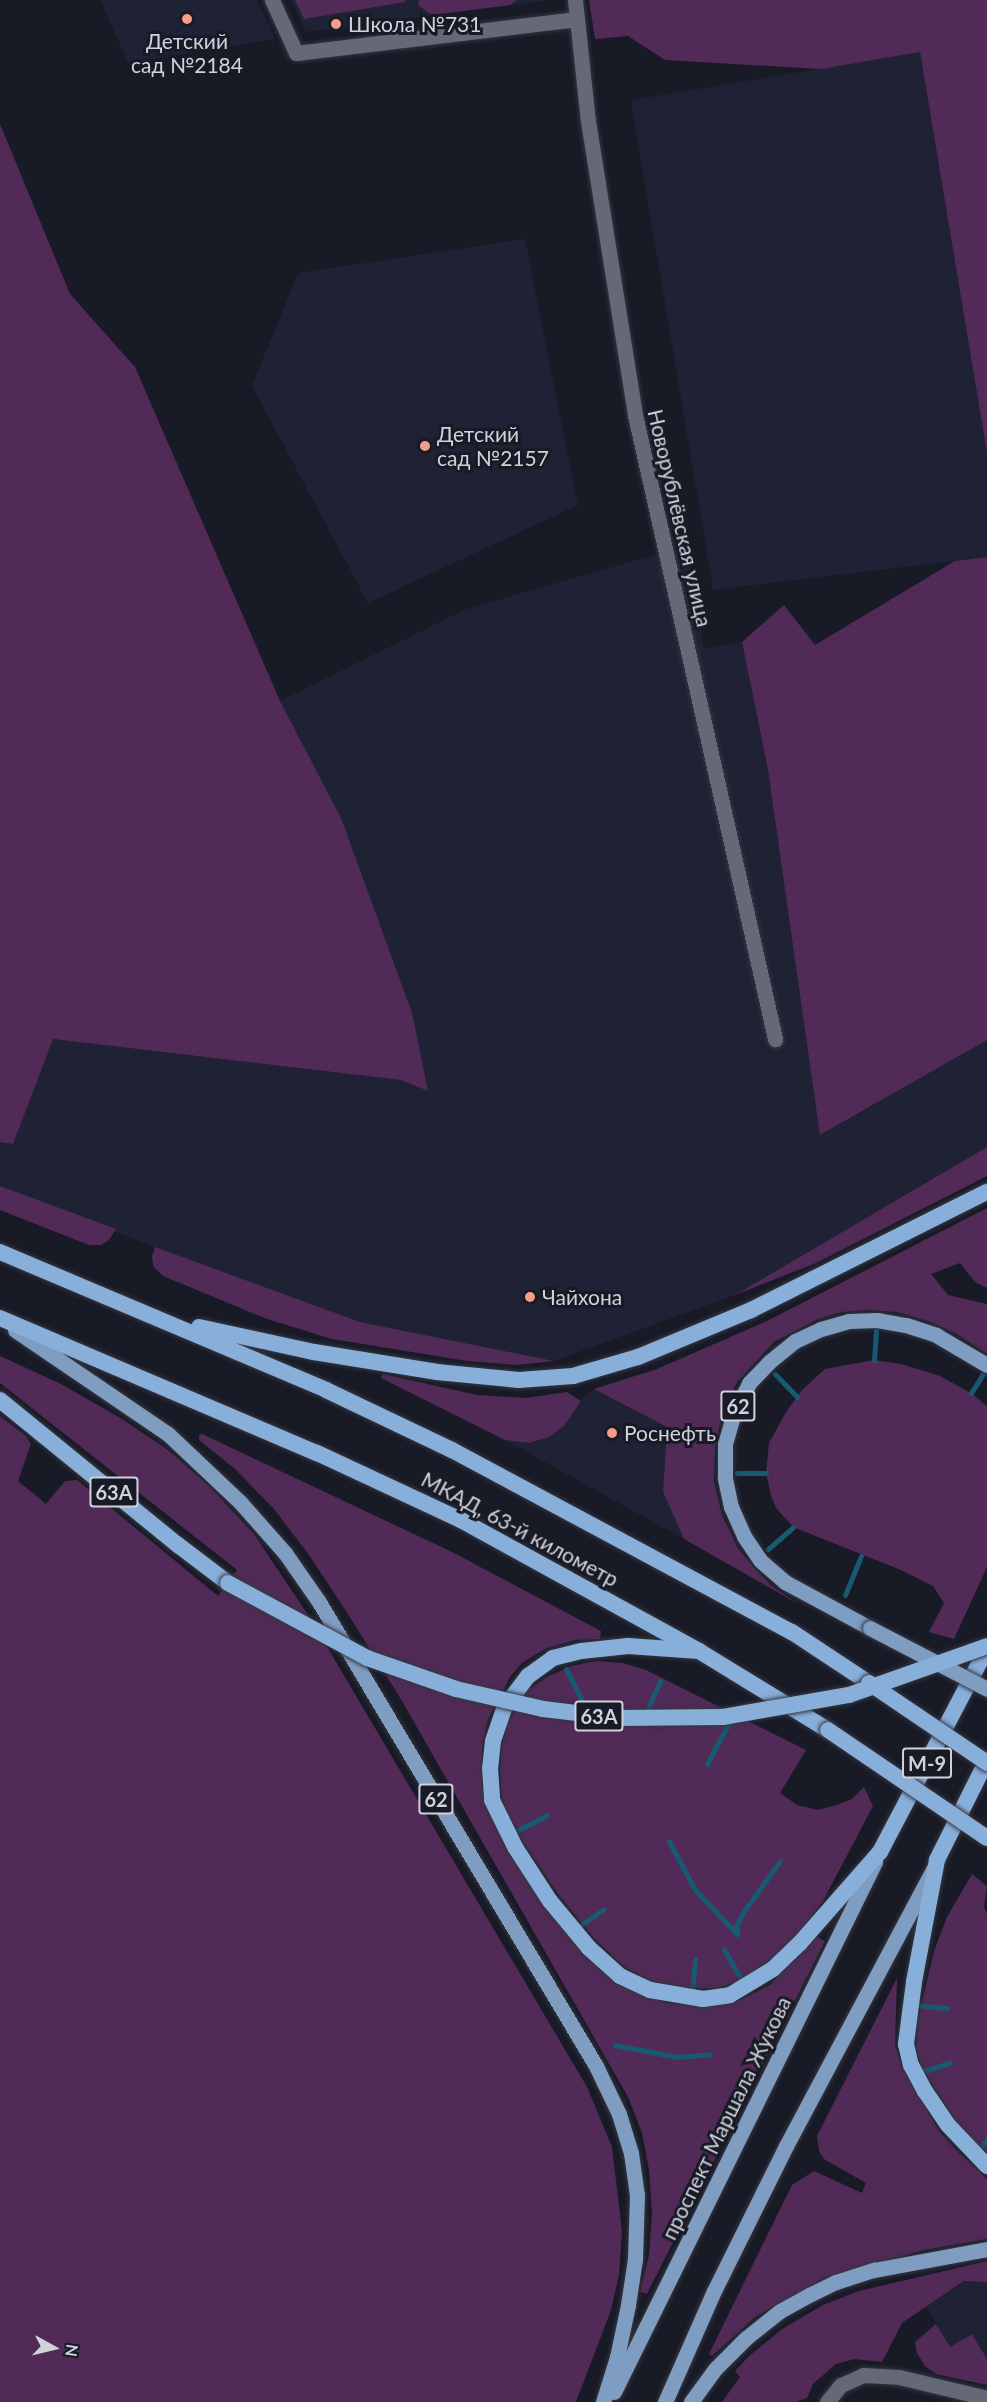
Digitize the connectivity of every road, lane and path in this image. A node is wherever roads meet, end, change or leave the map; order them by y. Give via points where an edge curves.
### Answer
1 (273, 0) edge
2 (574, 0) edge
3 (578, 19) junction
4 (775, 1039) dead end
5 (987, 1192) edge
6 (0, 1252) edge
7 (159, 1318) junction
8 (0, 1319) edge
9 (987, 1365) edge
10 (0, 1400) edge
11 (987, 1636) edge
12 (987, 1647) edge
13 (699, 1651) junction
14 (974, 1674) junction
15 (987, 1689) edge
16 (987, 1762) edge
17 (987, 1838) edge
18 (880, 1852) junction
19 (937, 1860) junction
20 (987, 2166) edge
21 (987, 2249) edge
22 (987, 2398) edge
23 (603, 2402) edge
24 (609, 2402) edge
25 (665, 2402) edge
26 (691, 2402) edge
27 (827, 2402) edge

1 - 3 street via 296,53
2 - 3 street, Новорублёвская улица
3 - 4 street, Новорублёвская улица via 588,121 635,414
5 - 7 highway via 751,1310 638,1357 573,1376 519,1380 437,1372 314,1352
6 - 7 highway, МКАД, 63-й километр
7 - 16 highway, МКАД, 63-й километр, bridge via 452,1450 792,1632
8 - 13 highway, МКАД, 63-й километр via 317,1453 461,1520
8 - 23 main road, 62 via 168,1434 240,1502 285,1553 319,1602 596,2066 619,2114 631,2153 637,2195 636,2259 617,2357
9 - 15 main road, 62, bridge via 936,1335 906,1324 849,1321 821,1329 795,1341 750,1383 734,1413 725,1444 730,1507 760,1560 785,1582
10 - 12 highway, 63A, bridge via 228,1583 367,1658 456,1689 543,1709 620,1718 723,1717 828,1699 906,1677
11 - 14 main road
12 - 14 highway, М-9
13 - 17 highway, МКАД, 63-й километр, bridge via 828,1730
13 - 18 highway via 628,1646 553,1658 528,1676 505,1706 493,1741 492,1800 515,1847 544,1892 589,1947 620,1976 650,1990 703,1999 730,1995 773,1969
14 - 18 highway, М-9
16 - 19 highway, М-9
18 - 24 main road, проспект Маршала Жукова
19 - 20 highway via 906,2044 911,2065 925,2091 948,2125
19 - 25 main road via 786,2146 714,2291
21 - 26 main road via 874,2270 809,2295 780,2311 746,2338 715,2369
22 - 27 street via 899,2377 863,2375 841,2385

